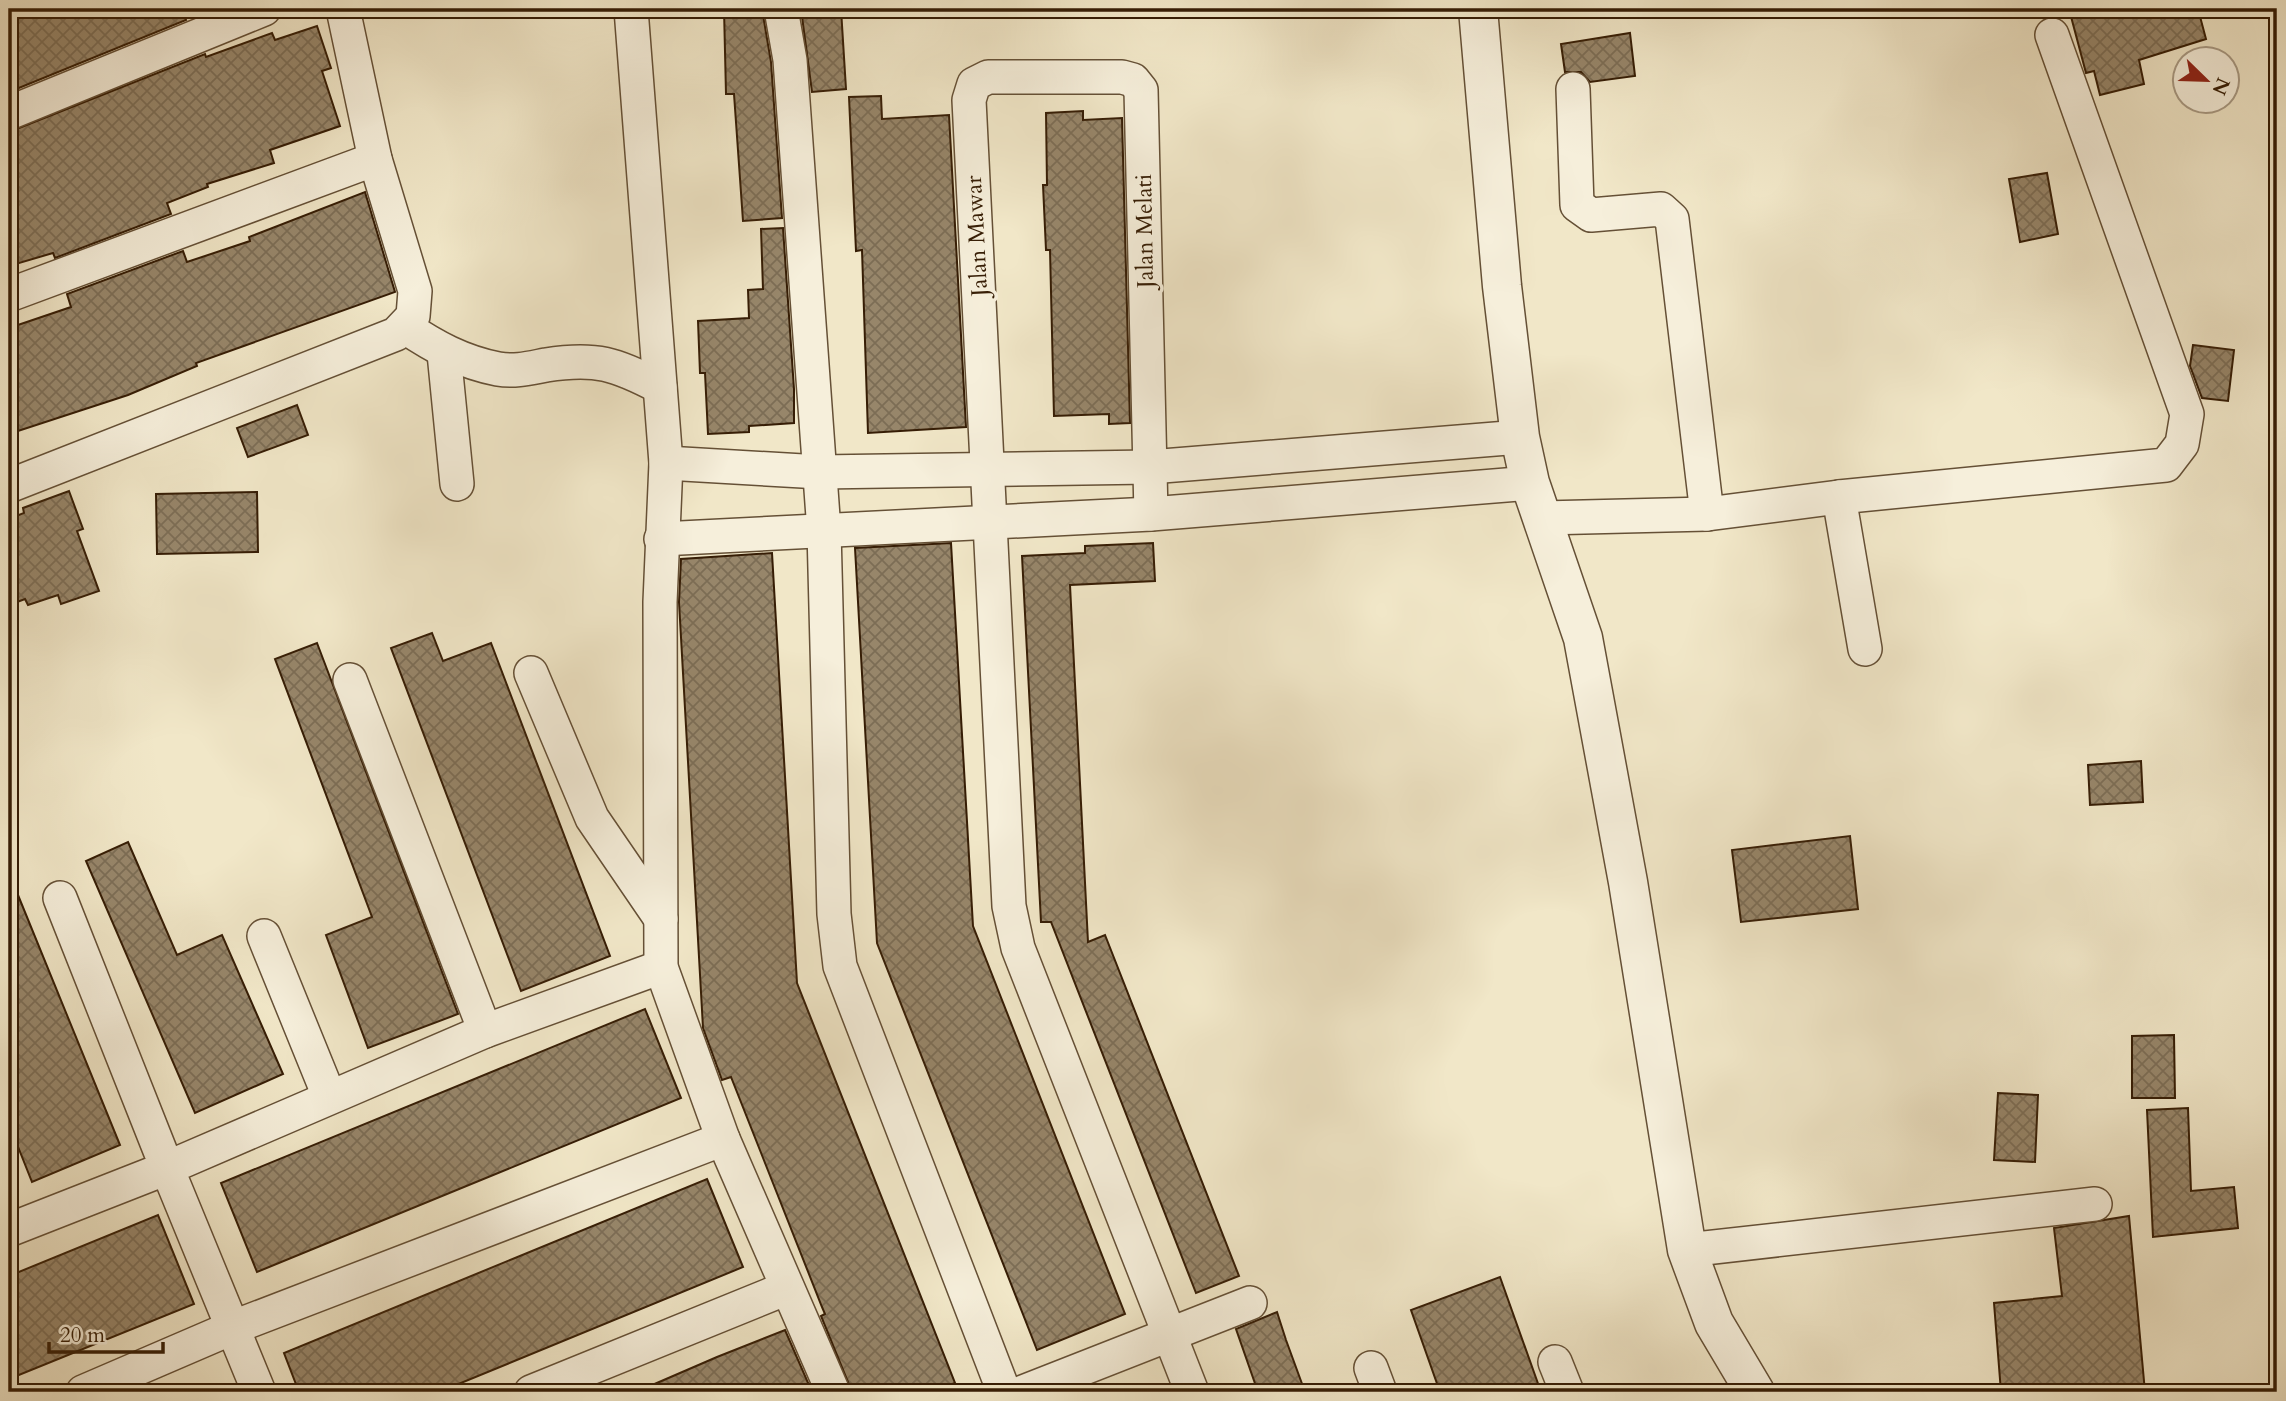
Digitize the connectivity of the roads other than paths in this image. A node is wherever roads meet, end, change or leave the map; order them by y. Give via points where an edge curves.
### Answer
1 (264, 9) edge
2 (343, 9) edge
3 (631, 9) edge
4 (781, 9) edge
5 (1478, 9) edge
6 (2052, 35) dead end
7 (1052, 77) joint
8 (1573, 89) dead end
9 (9, 113) edge
10 (375, 159) junction
11 (9, 295) edge
12 (405, 327) junction
13 (444, 354) junction
14 (660, 387) junction
15 (1521, 437) junction
16 (666, 463) junction
17 (1150, 467) junction
18 (989, 468) junction
19 (820, 472) junction
20 (457, 484) dead end
21 (9, 485) edge
22 (1839, 497) junction
23 (1536, 500) junction
24 (1151, 514) junction
25 (1707, 514) junction
26 (990, 520) junction
27 (824, 531) junction
28 (661, 539) junction
29 (1865, 649) dead end
30 (531, 673) dead end
31 (350, 680) dead end
32 (60, 898) dead end
33 (661, 919) junction
34 (264, 936) dead end
35 (662, 967) junction
36 (485, 1031) junction
37 (329, 1096) junction
38 (723, 1139) junction
39 (167, 1168) junction
40 (2095, 1204) dead end
41 (9, 1230) edge
42 (1687, 1250) junction
43 (787, 1288) junction
44 (1250, 1303) dead end
45 (234, 1327) junction
46 (1170, 1335) junction
47 (83, 1392) edge
48 (259, 1392) edge
49 (531, 1392) edge
50 (833, 1392) edge
51 (1004, 1392) edge
52 (1023, 1392) edge
53 (1192, 1392) edge
54 (1755, 1392) edge

1 - 9 street
2 - 10 street
3 - 14 street
4 - 19 street via 790,60
5 - 15 street via 1502,286
6 - 22 street via 2187,414 2182,444 2166,465
7 - 17 street, Jalan Melati via 1122,77 1133,80 1141,90
7 - 18 street, Jalan Mawar via 988,77 974,84 969,100
8 - 25 street via 1577,205 1591,215 1661,209 1672,219
10 - 11 street
10 - 12 street via 415,291 413,316
12 - 13 street
12 - 21 street
13 - 14 street via 498,369 573,362 621,366
13 - 20 street
14 - 16 street
15 - 17 street
15 - 23 street
16 - 19 street
16 - 28 street
17 - 18 street
17 - 24 street
18 - 19 street
18 - 26 street, Jalan Mawar
19 - 27 street
22 - 25 street
22 - 29 street
23 - 24 street
23 - 25 street
23 - 42 street via 1583,638
24 - 26 street
26 - 27 street
26 - 46 street, Jalan Mawar via 1007,887 1014,936
27 - 28 street
27 - 51 street via 834,914 840,966
28 - 33 street
30 - 33 street via 592,818
31 - 36 street
32 - 39 street
33 - 35 street
34 - 37 street
35 - 36 street
35 - 38 street
36 - 37 street
37 - 39 street
38 - 43 street
38 - 45 street
39 - 41 street
39 - 45 street
40 - 42 street
42 - 54 street via 1714,1323
43 - 49 street
43 - 50 street
44 - 46 street
45 - 47 street
45 - 48 street
46 - 52 street
46 - 53 street, Jalan Mawar

